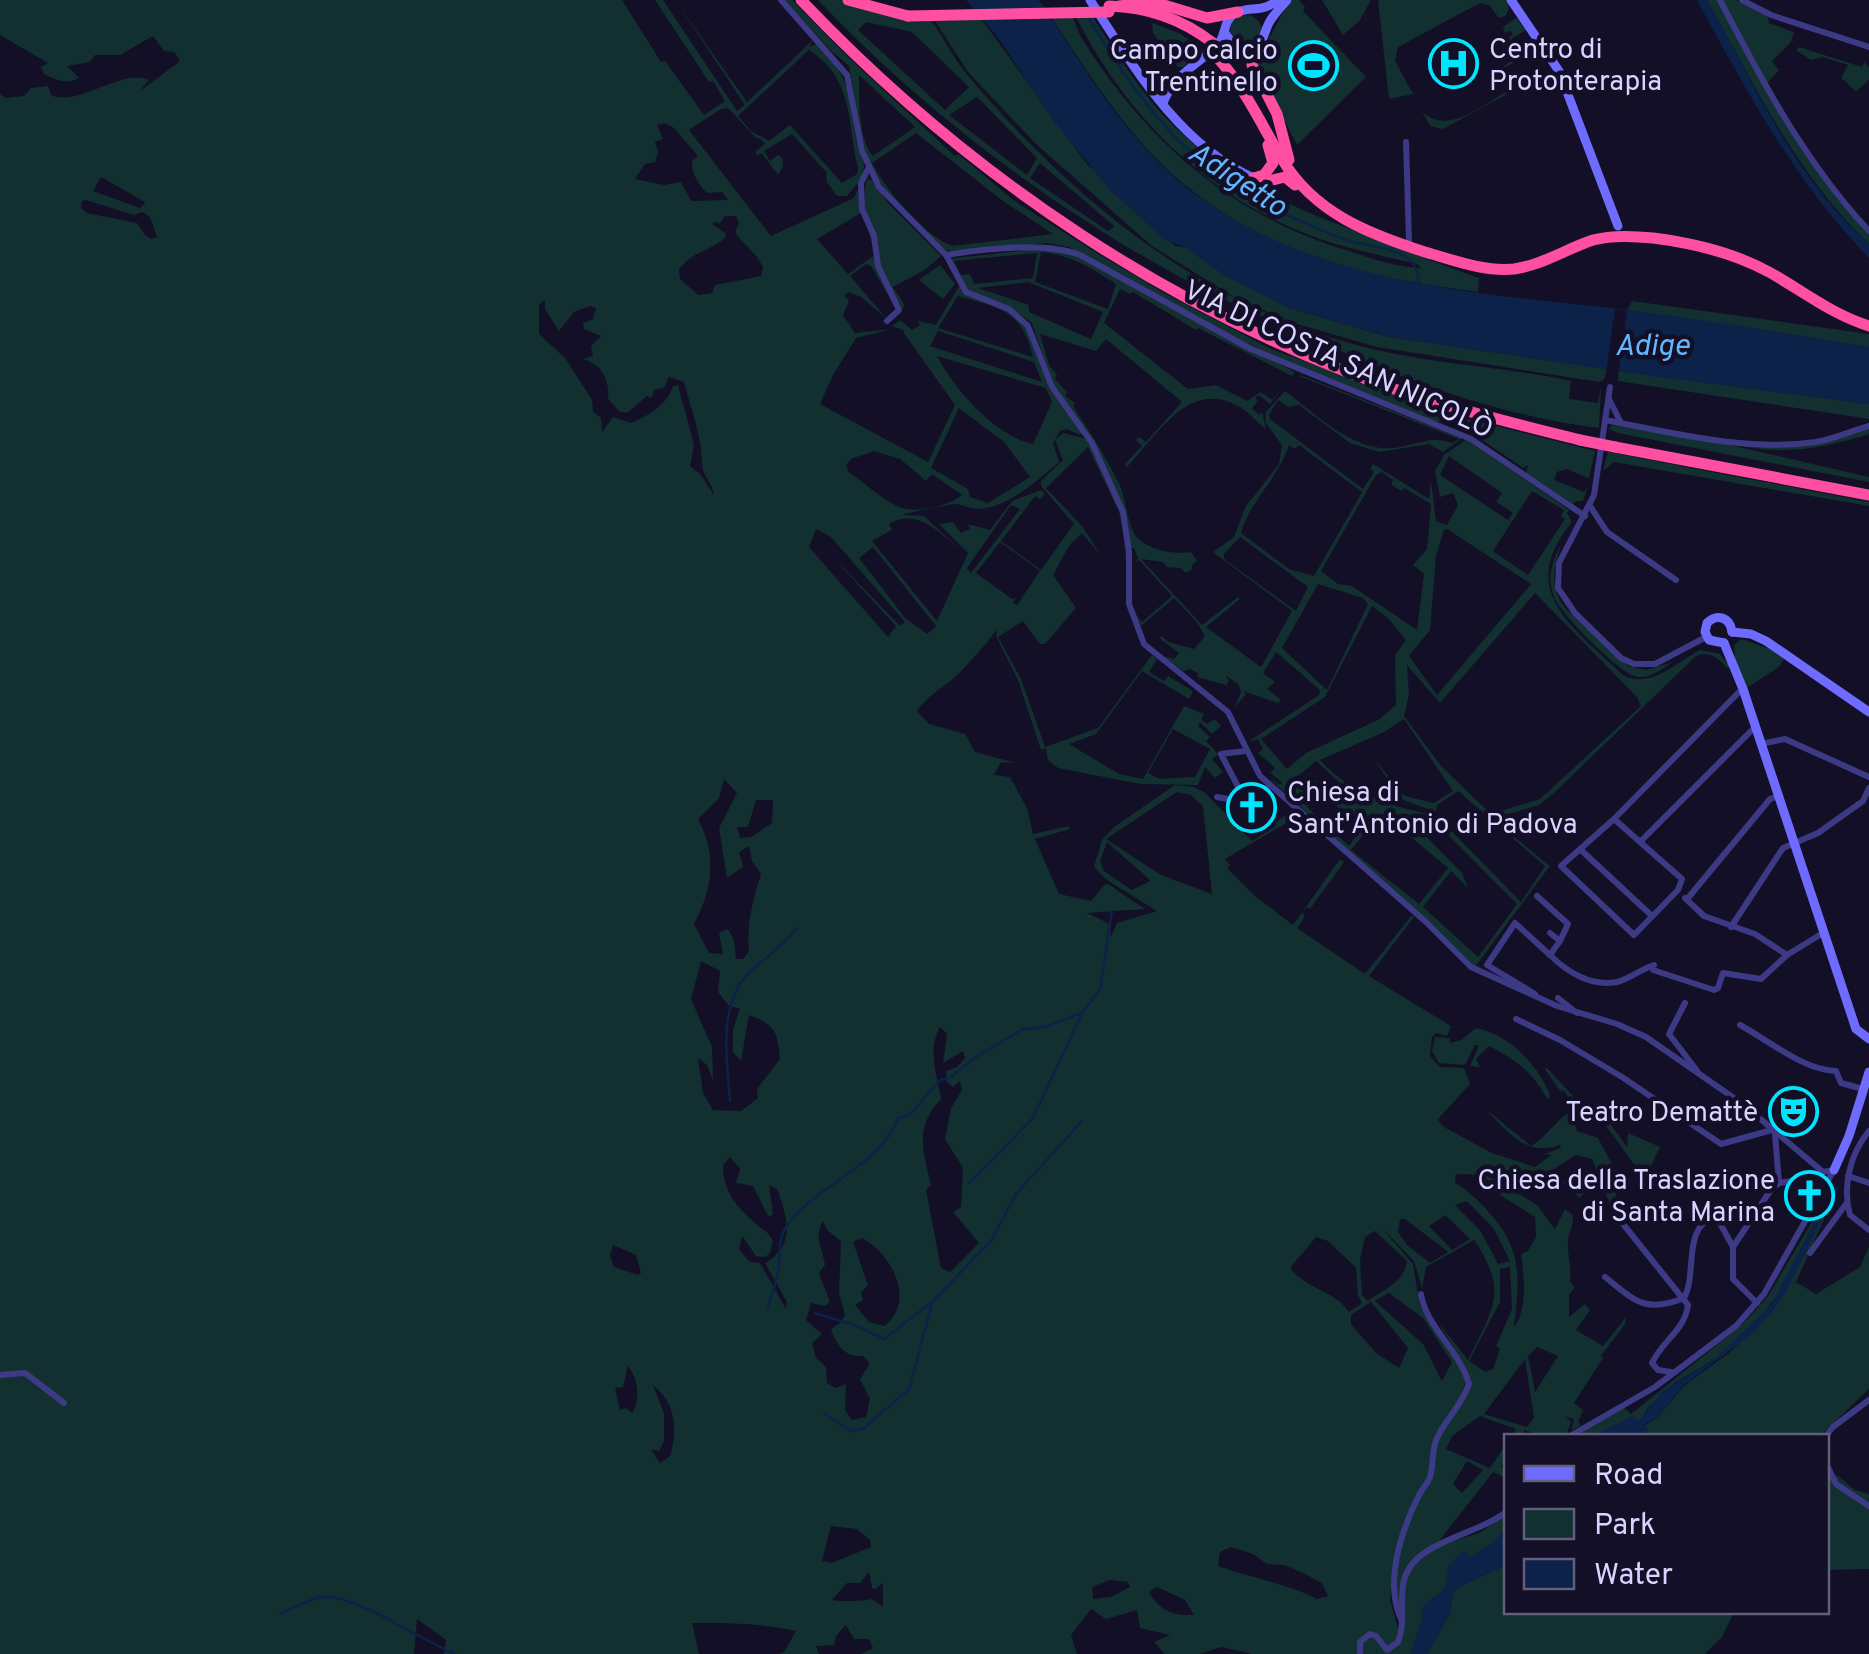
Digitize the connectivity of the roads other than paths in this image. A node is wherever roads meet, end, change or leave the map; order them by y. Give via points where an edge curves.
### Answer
1 (780, 0) edge
2 (801, 0) edge
3 (810, 0) edge
4 (848, 0) edge
5 (866, 0) edge
6 (1090, 0) edge
7 (1278, 0) edge
8 (1287, 0) edge
9 (1511, 0) edge
10 (1720, 0) edge
11 (1742, 0) edge
12 (1113, 8) junction
13 (1244, 11) junction
14 (908, 12) junction
15 (1266, 29) junction
16 (1225, 34) junction
17 (1869, 47) edge
18 (1256, 49) junction
19 (1219, 50) junction
20 (1172, 84) junction
21 (1152, 91) junction
22 (1163, 103) junction
23 (1257, 113) junction
24 (1406, 142) dead end
25 (1289, 160) junction
26 (868, 169) junction
27 (1254, 178) junction
28 (1324, 206) junction
29 (1619, 230) junction
30 (1869, 230) edge
31 (1409, 241) junction
32 (946, 255) junction
33 (1483, 266) junction
34 (887, 321) dead end
35 (1869, 324) edge
36 (1610, 387) dead end
37 (1609, 398) junction
38 (1606, 420) junction
39 (1622, 424) junction
40 (1869, 426) edge
41 (1581, 436) junction
42 (1869, 492) edge
43 (1590, 506) junction
44 (1585, 516) junction
45 (1676, 580) dead end
46 (1732, 632) junction
47 (1706, 637) junction
48 (1724, 643) junction
49 (1743, 688) junction
50 (1869, 712) edge
51 (1754, 727) junction
52 (1760, 744) junction
53 (1244, 752) junction
54 (1869, 777) edge
55 (1270, 784) junction
56 (1869, 788) edge
57 (1778, 796) junction
58 (1217, 797) dead end
59 (1264, 806) dead end
60 (1614, 819) junction
61 (1641, 841) junction
62 (1793, 842) junction
63 (1581, 850) junction
64 (1678, 890) junction
65 (1537, 896) dead end
66 (1688, 898) dead end
67 (1652, 916) junction
68 (1731, 926) junction
69 (1550, 933) dead end
70 (1823, 933) junction
71 (1560, 941) junction
72 (1550, 955) junction
73 (1787, 955) junction
74 (1557, 1002) junction
75 (1685, 1003) dead end
76 (1516, 1019) dead end
77 (1740, 1025) dead end
78 (1869, 1038) edge
79 (1698, 1072) junction
80 (1869, 1072) edge
81 (1863, 1089) junction
82 (1774, 1131) junction
83 (1861, 1131) edge
84 (1852, 1146) junction
85 (1828, 1171) junction
86 (1848, 1176) junction
87 (1780, 1183) junction
88 (1869, 1183) edge
89 (1846, 1203) junction
90 (1623, 1224) dead end
91 (1869, 1230) edge
92 (1733, 1247) junction
93 (1810, 1253) dead end
94 (1604, 1277) dead end
95 (1421, 1294) dead end
96 (1684, 1298) junction
97 (1758, 1302) junction
98 (1671, 1372) junction
99 (0, 1375) edge
100 (1869, 1400) edge
101 (64, 1403) dead end
102 (1573, 1434) edge
103 (1827, 1434) edge
104 (1829, 1469) edge
105 (1869, 1506) edge
106 (1504, 1513) edge
107 (1401, 1619) junction
108 (1360, 1654) edge

1 - 26 street via 847,75
2 - 41 highway via 876,75 990,170 1166,286 1247,328 1393,388
3 - 41 highway via 996,167 1170,280 1249,321 1394,380
4 - 14 highway
5 - 14 highway
6 - 21 street
7 - 13 street
8 - 15 street
9 - 29 street via 1564,83
10 - 30 street via 1803,150
11 - 17 street
12 - 13 highway via 1154,2 1207,18
12 - 14 highway, bridge
12 - 19 highway
13 - 15 street via 1261,17
13 - 16 street via 1229,19
15 - 18 street
16 - 19 street
16 - 19 street
18 - 19 street
18 - 25 highway via 1254,72 1272,100
19 - 20 street
19 - 23 highway
19 - 25 highway via 1257,97
20 - 21 street
20 - 22 street
21 - 22 street
22 - 27 street via 1202,144
23 - 27 highway via 1273,163
23 - 28 highway via 1284,164
24 - 31 street
25 - 31 highway via 1340,212
26 - 32 street via 894,206
26 - 34 street via 860,183 862,209 899,310
27 - 28 highway via 1285,177
28 - 33 highway via 1369,234
29 - 33 highway via 1522,263
29 - 35 highway via 1734,253
31 - 33 highway
32 - 44 street, VIA DI COSTA SAN NICOLÒ via 1066,249 1251,349 1470,438
32 - 53 street via 966,292 1008,309 1028,326 1052,387 1092,443 1123,512 1129,604 1144,644 1228,712
33 - 35 highway via 1524,267 1598,239 1650,238 1748,262 1840,316
36 - 37 street
37 - 38 street
37 - 39 street
38 - 39 street
38 - 43 street
39 - 40 street via 1775,445 1826,440
41 - 42 highway
43 - 44 street
43 - 45 street via 1607,532
44 - 47 street via 1557,570 1558,588 1575,613 1622,658 1642,666
46 - 47 street via 1717,617 1706,626
46 - 48 street
46 - 50 street via 1766,641
47 - 48 street
48 - 49 street
49 - 51 street
49 - 60 street
51 - 52 street
51 - 61 street
52 - 54 street via 1785,739
52 - 57 street
53 - 55 street
53 - 58 street via 1220,754 1247,804 1240,808
55 - 59 street via 1259,795
55 - 74 street via 1471,968
56 - 62 street via 1848,812
57 - 62 street
57 - 66 street
60 - 61 street
60 - 63 street
61 - 64 street via 1682,879
62 - 68 street
62 - 70 street
63 - 67 street
63 - 67 street via 1562,868 1620,922 1634,934
64 - 67 street
64 - 68 street via 1694,908
65 - 71 street via 1568,924
68 - 73 street
69 - 71 street
70 - 73 street
70 - 78 street via 1856,1029
71 - 72 street
72 - 73 street via 1594,982 1618,982 1652,967 1714,990 1722,973 1760,979
72 - 74 street via 1515,924 1487,964
74 - 79 street via 1634,1030
75 - 79 street via 1668,1034
76 - 82 street via 1622,1077 1721,1144
77 - 81 street
79 - 82 street
80 - 81 street
81 - 83 street
82 - 85 street
82 - 87 street
83 - 84 street
84 - 85 street
84 - 86 street
85 - 87 street
85 - 97 street
86 - 88 street
86 - 89 street
87 - 92 street
89 - 91 street
89 - 93 street
90 - 96 street
92 - 96 street via 1716,1216 1710,1217 1691,1249 1691,1286
92 - 97 street via 1733,1278
94 - 96 street via 1640,1304
95 - 107 street via 1469,1382 1436,1440 1428,1482 1395,1566 1392,1600
96 - 98 street via 1682,1325 1652,1363
97 - 98 street via 1723,1337
98 - 102 street
99 - 101 street via 25,1373
100 - 103 street
104 - 105 street via 1836,1484
106 - 107 street via 1430,1548 1412,1564 1404,1576
107 - 108 street via 1393,1648 1386,1650 1370,1634 1360,1642

